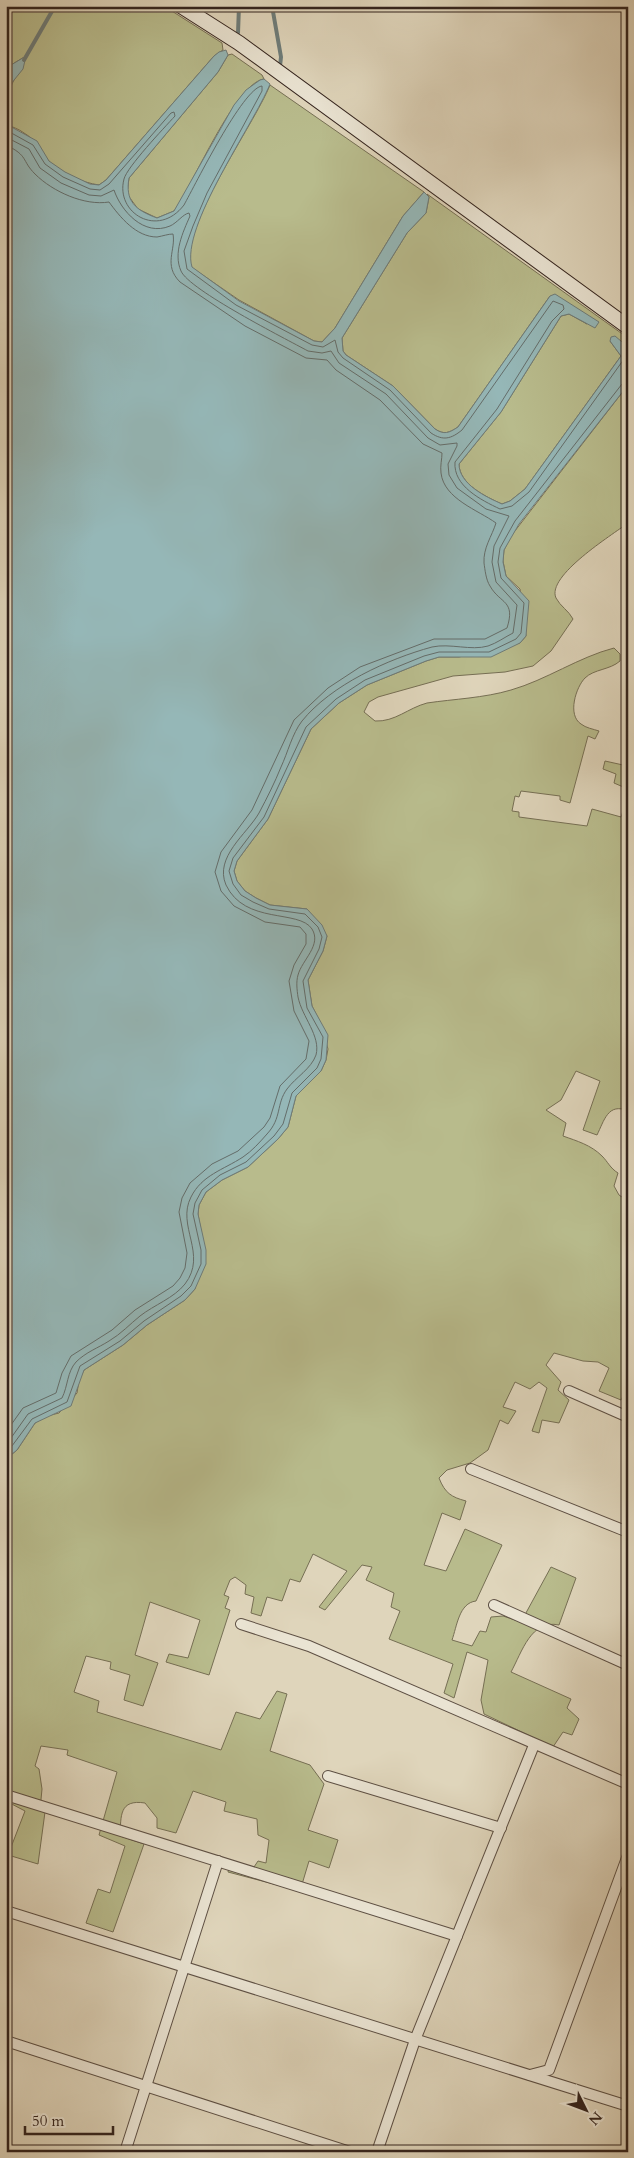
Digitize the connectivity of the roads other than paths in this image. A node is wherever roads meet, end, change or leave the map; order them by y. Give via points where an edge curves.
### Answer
1 (181, 6) edge
2 (628, 327) edge
3 (569, 1391) dead end
4 (628, 1417) edge
5 (471, 1470) dead end
6 (628, 1532) edge
7 (494, 1605) dead end
8 (241, 1624) dead end
9 (628, 1665) edge
10 (534, 1745) junction
11 (328, 1776) dead end
12 (628, 1784) edge
13 (6, 1795) edge
14 (501, 1828) junction
15 (628, 1855) edge
16 (218, 1861) junction
17 (6, 1911) edge
18 (457, 1936) junction
19 (184, 1967) junction
20 (415, 2040) junction
21 (6, 2041) edge
22 (528, 2075) junction
23 (146, 2086) junction
24 (627, 2103) edge
25 (125, 2152) edge
26 (350, 2152) edge
27 (377, 2152) edge

1 - 2 street via 239,43
3 - 4 street
5 - 6 street
7 - 9 street
8 - 10 street via 309,1646
10 - 12 street
10 - 14 street
11 - 14 street
13 - 16 street
14 - 18 street
15 - 22 street via 550,2070
16 - 18 street
16 - 19 street
17 - 19 street
18 - 20 street
19 - 20 street
19 - 23 street
20 - 22 street
20 - 27 street
21 - 23 street
22 - 24 street
23 - 25 street
23 - 26 street

